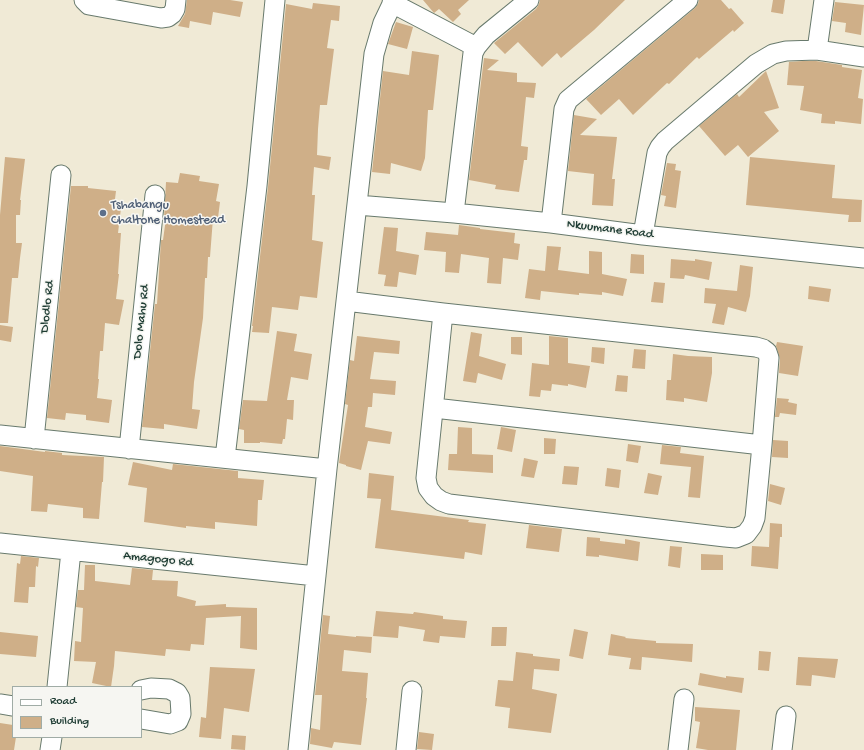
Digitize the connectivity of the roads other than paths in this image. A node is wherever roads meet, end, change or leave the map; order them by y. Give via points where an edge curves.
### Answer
1 (176, 0) edge
2 (275, 0) edge
3 (529, 0) edge
4 (688, 0) edge
5 (824, 0) edge
6 (84, 1) edge
7 (393, 1) edge
8 (476, 47) junction
9 (817, 50) junction
10 (864, 57) edge
11 (61, 175) dead end
12 (155, 195) dead end
13 (357, 205) junction
14 (454, 213) junction
15 (551, 223) junction
16 (643, 235) junction
17 (864, 258) edge
18 (346, 301) junction
19 (443, 313) junction
20 (434, 408) junction
21 (0, 435) edge
22 (34, 439) junction
23 (762, 445) junction
24 (129, 449) junction
25 (225, 458) junction
26 (327, 469) junction
27 (0, 543) edge
28 (71, 551) junction
29 (316, 576) junction
30 (57, 686) edge
31 (142, 690) edge
32 (412, 691) dead end
33 (684, 699) dead end
34 (0, 704) edge
35 (12, 706) edge
36 (786, 716) dead end
37 (142, 719) edge
38 (52, 738) edge
39 (50, 750) edge
40 (298, 750) edge
41 (406, 750) edge
42 (678, 750) edge
43 (782, 750) edge

1 - 6 street via 172,14 161,18 89,5
2 - 25 street via 257,186
3 - 8 street via 486,35
4 - 15 street via 568,100 564,109
5 - 9 street
7 - 8 street
7 - 13 street via 383,22 374,54
8 - 14 street via 473,53
9 - 10 street
9 - 16 street via 786,51 773,54 756,64 665,141 657,154
11 - 22 street, Dlodlo Rd
12 - 24 street, Dolo Mahu Rd
13 - 14 street, Nkuumane Road
13 - 18 street
14 - 15 street, Nkuumane Road
15 - 16 street, Nkuumane Road
16 - 17 street, Nkuumane Road
18 - 19 street
18 - 26 street
19 - 20 street
19 - 23 street via 763,349 769,358
20 - 23 street
20 - 23 street via 426,478 428,488 441,501 725,537 736,538 746,534 752,526
21 - 22 street
22 - 24 street
24 - 25 street
25 - 26 street
26 - 29 street
27 - 28 street, Amagogo Rd
28 - 29 street, Amagogo Rd
28 - 30 street
29 - 40 street
31 - 37 street via 169,689 177,693 180,698 181,714 178,721 170,724
32 - 41 street
33 - 42 street
34 - 35 street
36 - 43 street
38 - 39 street

